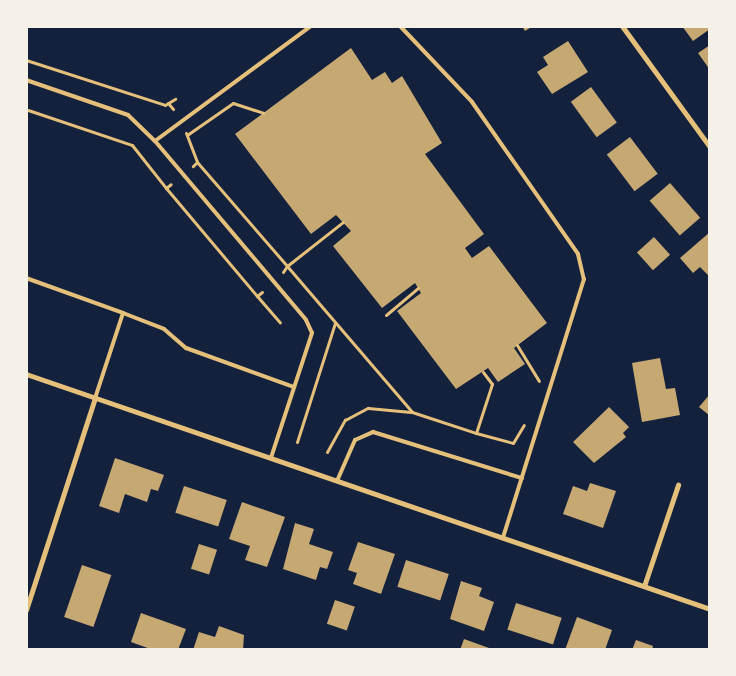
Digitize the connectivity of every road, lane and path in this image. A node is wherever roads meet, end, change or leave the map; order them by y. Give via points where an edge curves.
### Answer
1 (311, 26) edge
2 (400, 26) edge
3 (622, 26) edge
4 (26, 60) edge
5 (26, 80) edge
6 (176, 99) dead end
7 (168, 103) junction
8 (173, 109) dead end
9 (28, 110) dead end
10 (263, 113) dead end
11 (186, 130) dead end
12 (186, 135) junction
13 (155, 141) junction
14 (710, 147) edge
15 (198, 162) junction
16 (193, 166) dead end
17 (171, 184) dead end
18 (166, 188) junction
19 (343, 222) dead end
20 (287, 266) junction
21 (283, 272) dead end
22 (26, 278) edge
23 (418, 288) dead end
24 (262, 292) dead end
25 (257, 296) junction
26 (123, 313) junction
27 (386, 315) dead end
28 (280, 322) dead end
29 (335, 323) junction
30 (517, 346) dead end
31 (482, 372) dead end
32 (26, 374) edge
33 (537, 386) dead end
34 (294, 387) junction
35 (95, 398) junction
36 (412, 412) junction
37 (526, 418) dead end
38 (476, 433) junction
39 (296, 442) dead end
40 (327, 452) dead end
41 (271, 458) junction
42 (522, 478) junction
43 (337, 481) junction
44 (678, 485) dead end
45 (503, 538) junction
46 (644, 586) junction
47 (710, 609) edge
48 (26, 610) edge

1 - 13 lane
2 - 42 lane via 472,102 578,254 583,292
3 - 14 street
4 - 7 path
5 - 13 lane via 128,115
6 - 7 path
7 - 8 path
9 - 18 path via 132,145
10 - 12 path via 233,103
11 - 12 path
12 - 15 path
13 - 34 lane via 306,320 312,333
15 - 16 path
15 - 20 path
17 - 18 path
18 - 25 path
19 - 20 path
20 - 21 path
20 - 29 path
22 - 26 lane
23 - 27 path
24 - 25 path
25 - 28 path
26 - 34 lane via 164,329 186,348
26 - 35 lane
29 - 36 path
29 - 39 path
30 - 33 path via 539,378
31 - 38 path via 492,384
32 - 35 street
34 - 41 lane
35 - 41 street
35 - 48 street
36 - 38 path
36 - 40 path via 368,408 345,420
37 - 38 path via 513,443
41 - 43 street
42 - 43 lane via 373,432 354,440
42 - 45 lane
43 - 45 street
44 - 46 street
45 - 46 street
46 - 47 street

